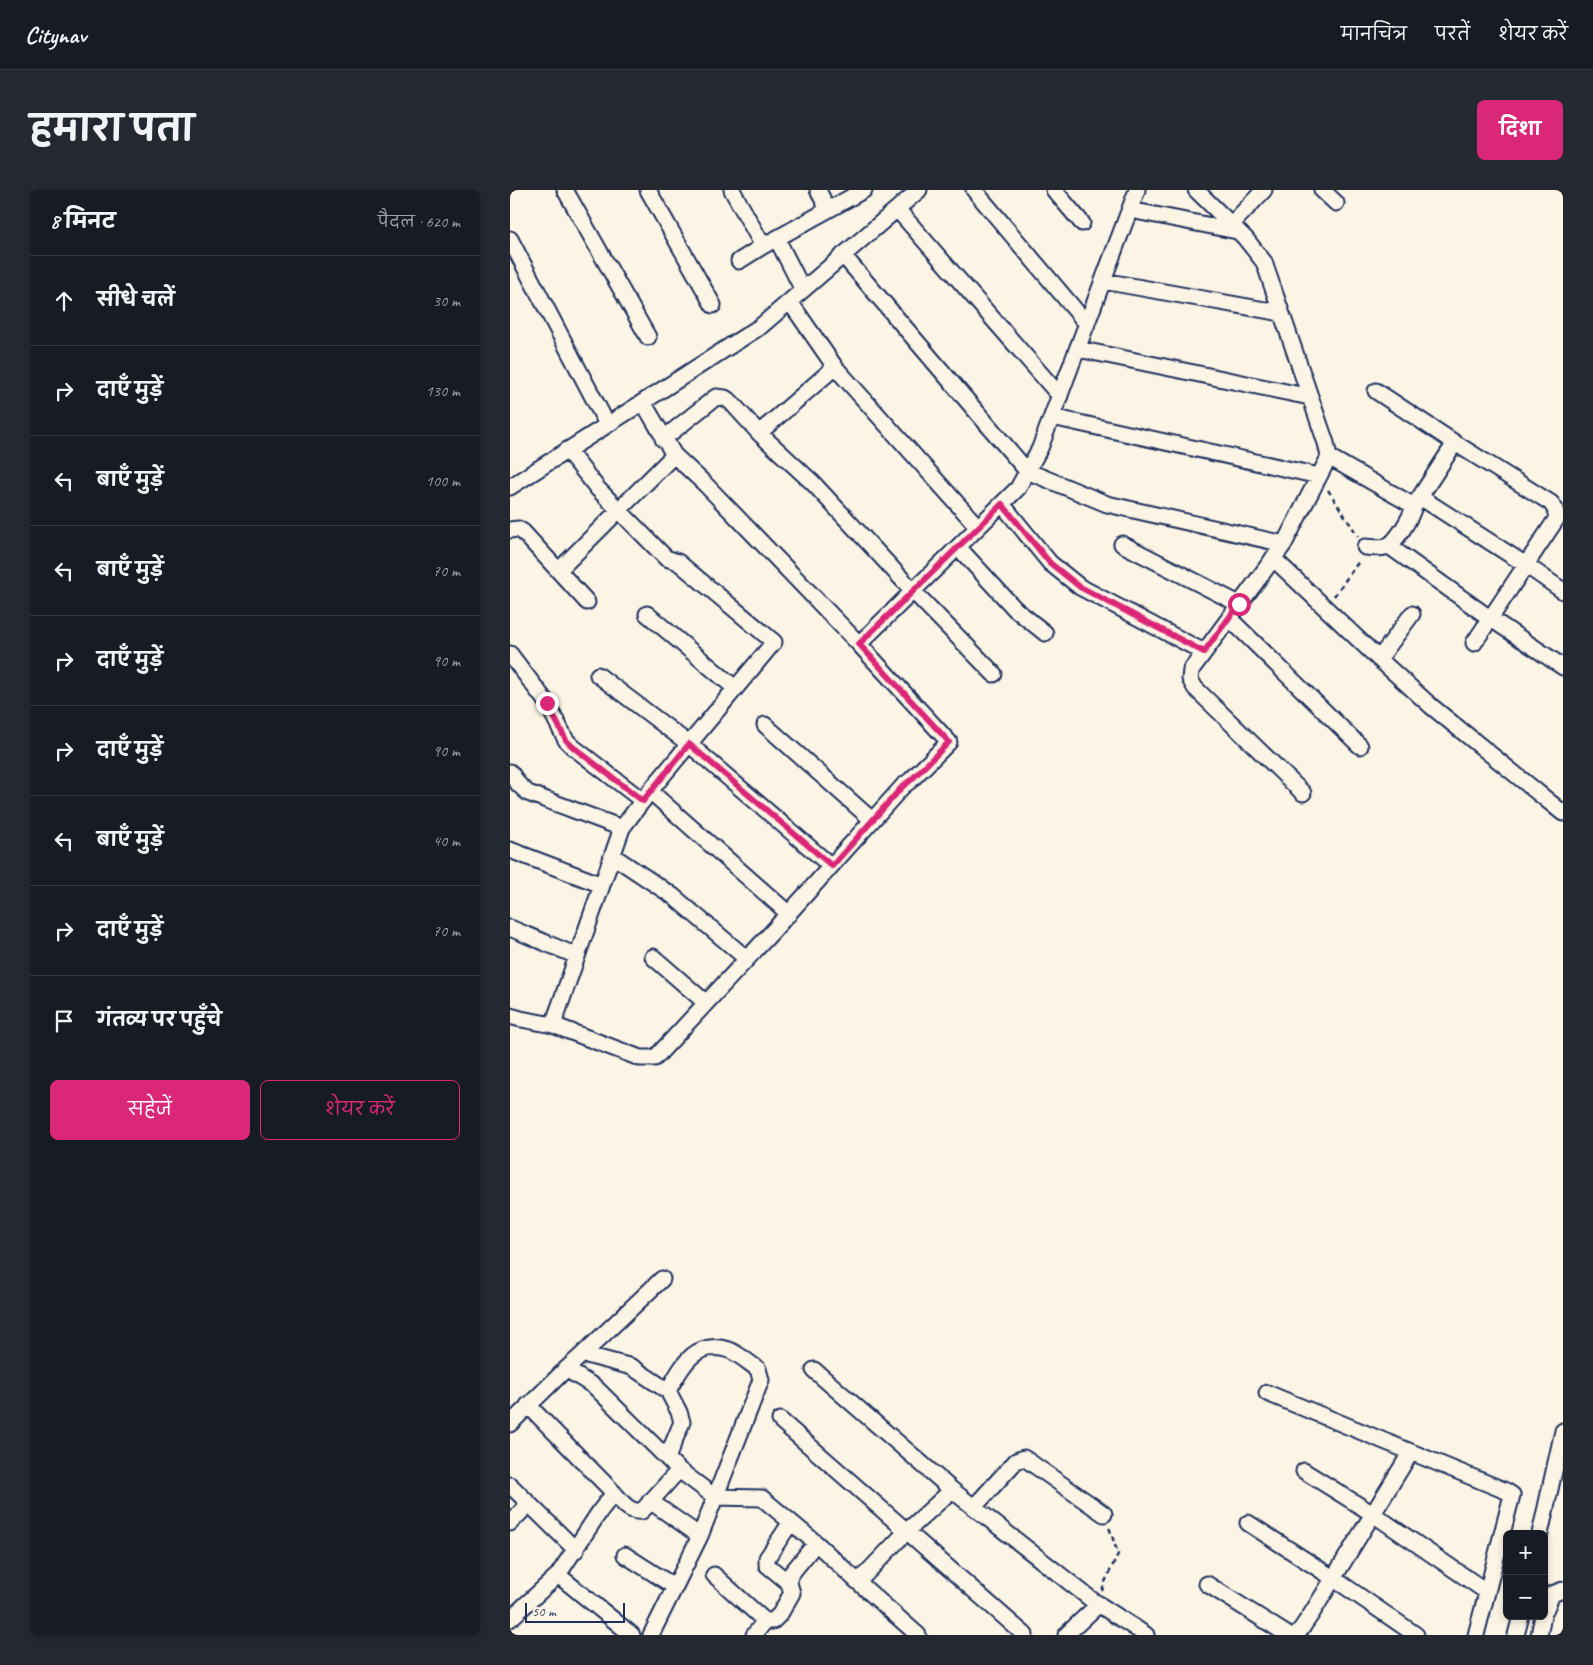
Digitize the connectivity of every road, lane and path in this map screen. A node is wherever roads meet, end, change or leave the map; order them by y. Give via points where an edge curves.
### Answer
1 (565, 190) edge
2 (648, 190) edge
3 (732, 190) edge
4 (818, 190) edge
5 (864, 190) edge
6 (919, 190) edge
7 (974, 190) edge
8 (1054, 190) edge
9 (1137, 190) edge
10 (1196, 190) edge
11 (1264, 190) edge
12 (1322, 190) edge
13 (899, 201) edge
14 (1336, 203) dead end
15 (828, 210) junction
16 (1130, 210) junction
17 (1082, 223) dead end
18 (1234, 228) junction
19 (777, 238) junction
20 (510, 239) edge
21 (763, 246) junction
22 (844, 255) junction
23 (739, 261) dead end
24 (1103, 282) junction
25 (803, 290) junction
26 (790, 302) junction
27 (713, 305) dead end
28 (1281, 313) junction
29 (1087, 324) junction
30 (648, 337) dead end
31 (1078, 348) junction
32 (835, 367) junction
33 (1376, 391) dead end
34 (1060, 396) junction
35 (1310, 397) junction
36 (643, 402) junction
37 (1052, 417) junction
38 (607, 424) junction
39 (760, 433) junction
40 (663, 438) junction
41 (1455, 443) junction
42 (567, 450) junction
43 (674, 455) junction
44 (1329, 457) junction
45 (1027, 471) junction
46 (1319, 476) junction
47 (510, 487) edge
48 (1417, 501) junction
49 (1002, 504) junction
50 (619, 511) junction
51 (978, 527) junction
52 (510, 530) edge
53 (1122, 544) dead end
54 (1284, 544) junction
55 (1390, 546) junction
56 (958, 547) junction
57 (1365, 547) junction
58 (1273, 558) junction
59 (1526, 565) junction
60 (559, 570) junction
61 (913, 591) junction
62 (1563, 591) edge
63 (587, 602) dead end
64 (1239, 604) junction
65 (1326, 608) junction
66 (647, 614) dead end
67 (1412, 614) dead end
68 (1229, 618) junction
69 (1490, 618) junction
70 (1046, 633) dead end
71 (1474, 643) dead end
72 (859, 644) junction
73 (1204, 652) junction
74 (510, 654) edge
75 (1379, 659) junction
76 (1563, 667) edge
77 (994, 674) dead end
78 (598, 675) dead end
79 (735, 688) junction
80 (765, 725) dead end
81 (689, 744) junction
82 (1360, 746) dead end
83 (510, 772) edge
84 (1303, 793) dead end
85 (647, 796) junction
86 (1563, 813) edge
87 (872, 820) junction
88 (622, 828) junction
89 (510, 850) edge
90 (613, 856) junction
91 (832, 866) junction
92 (602, 885) junction
93 (789, 914) junction
94 (510, 928) edge
95 (577, 956) junction
96 (653, 957) dead end
97 (747, 958) junction
98 (706, 1003) junction
99 (510, 1016) edge
100 (553, 1025) junction
101 (662, 1279) dead end
102 (583, 1354) junction
103 (566, 1369) junction
104 (814, 1370) dead end
105 (668, 1391) junction
106 (1267, 1394) dead end
107 (528, 1405) junction
108 (780, 1420) dead end
109 (510, 1424) edge
110 (1563, 1431) edge
111 (1411, 1452) junction
112 (667, 1458) junction
113 (679, 1470) junction
114 (1304, 1471) dead end
115 (510, 1485) edge
116 (952, 1490) junction
117 (614, 1493) junction
118 (715, 1497) junction
119 (650, 1501) junction
120 (529, 1504) junction
121 (974, 1507) junction
122 (1104, 1514) joint
123 (1373, 1514) junction
124 (510, 1522) edge
125 (790, 1522) junction
126 (1248, 1523) dead end
127 (1541, 1530) edge
128 (906, 1532) junction
129 (700, 1536) junction
130 (816, 1543) junction
131 (576, 1550) junction
132 (625, 1555) dead end
133 (558, 1575) junction
134 (714, 1575) dead end
135 (1334, 1578) junction
136 (858, 1582) junction
137 (789, 1583) junction
138 (1207, 1584) dead end
139 (675, 1587) junction
140 (1563, 1590) edge
141 (1487, 1592) junction
142 (1548, 1603) edge
143 (1099, 1604) junction
144 (510, 1619) edge
145 (1520, 1620) edge
146 (1542, 1620) edge
147 (766, 1621) junction
148 (632, 1635) edge
149 (651, 1635) edge
150 (754, 1635) edge
151 (918, 1635) edge
152 (1025, 1635) edge
153 (1066, 1635) edge
154 (1146, 1635) edge
155 (1288, 1635) edge
156 (1297, 1635) edge
157 (1416, 1635) edge
158 (1476, 1635) edge
159 (1516, 1635) edge
160 (1539, 1635) edge

1 - 30 street
2 - 27 street
3 - 21 street
4 - 15 street
5 - 15 street
6 - 13 street
7 - 29 street
8 - 17 street
9 - 16 street
10 - 18 street
11 - 18 street
12 - 14 street
13 - 22 street
13 - 34 street
15 - 19 street
16 - 18 street
16 - 24 street
18 - 28 street via 1264,262
19 - 21 street
19 - 25 street
20 - 38 street
21 - 23 street
22 - 25 street
22 - 45 street
24 - 28 street
24 - 29 street
25 - 26 street
26 - 32 street
26 - 36 street via 761,326
28 - 35 street
29 - 31 street
31 - 34 street
31 - 35 street
32 - 39 street
32 - 51 street
33 - 41 street
34 - 37 street
35 - 44 street
36 - 38 street
36 - 40 street
37 - 45 street
37 - 46 street
38 - 42 street
39 - 40 street via 731,402 716,397
39 - 61 street via 813,483
40 - 43 street
41 - 48 street
41 - 59 street via 1556,508 1558,518
42 - 47 street
42 - 50 street
43 - 50 street
43 - 72 street
44 - 46 street
44 - 48 street
45 - 49 street via 1018,488
45 - 54 street via 1107,504
46 - 54 street
46 - 57 path
48 - 55 street via 1411,517
48 - 59 street
49 - 51 street
49 - 73 street via 1050,563 1080,587
50 - 60 street
50 - 79 street via 666,558 678,562 774,642
51 - 56 street
52 - 60 street via 523,532
53 - 64 street
54 - 58 street
55 - 57 street
55 - 69 street
56 - 61 street
56 - 70 street via 1014,610
57 - 65 path via 1364,556
58 - 64 street
58 - 65 street
59 - 62 street
59 - 69 street
60 - 63 street
61 - 72 street
61 - 77 street
64 - 68 street
65 - 75 street
66 - 79 street
67 - 75 street
68 - 73 street
68 - 82 street
69 - 71 street
69 - 76 street
72 - 87 street via 949,742
73 - 84 street via 1191,670 1190,679 1195,688
74 - 85 street via 547,703 566,740
75 - 86 street via 1431,706
78 - 81 street
79 - 81 street
80 - 87 street
81 - 85 street
81 - 91 street
83 - 88 street via 528,792
85 - 88 street
85 - 93 street
87 - 91 street
88 - 90 street
89 - 92 street
90 - 92 street
90 - 97 street via 673,896
91 - 93 street
92 - 95 street
93 - 97 street
94 - 95 street
95 - 100 street
96 - 98 street
97 - 98 street
98 - 100 street via 655,1058 640,1058
99 - 100 street
101 - 102 street
102 - 103 street
102 - 105 street via 632,1366
103 - 107 street
103 - 112 street via 595,1388
104 - 116 street
105 - 112 street via 682,1422
105 - 118 street via 680,1369 695,1352 714,1347 730,1350 758,1369 761,1380
106 - 111 street
107 - 109 street
107 - 117 street
108 - 128 street
110 - 127 street
111 - 123 street
111 - 141 street via 1512,1495
112 - 113 street
113 - 118 street
113 - 119 street
114 - 123 street
115 - 120 street
116 - 121 street
116 - 128 street
117 - 119 street via 635,1512 642,1511
117 - 131 street
118 - 125 street via 762,1498
118 - 129 street
119 - 129 street
120 - 124 street
120 - 131 street
121 - 122 street via 1016,1461 1024,1458
121 - 143 street
122 - 143 path via 1118,1554
123 - 135 street
123 - 141 street
125 - 130 street
125 - 137 street via 767,1558 767,1565
126 - 135 street
128 - 136 street
128 - 152 street
129 - 139 street
130 - 136 street
130 - 137 street via 790,1575
131 - 133 street
132 - 139 street
133 - 144 street
133 - 148 street
134 - 147 street
135 - 156 street
135 - 157 street
136 - 151 street
137 - 147 street via 792,1593 780,1614 773,1621
138 - 155 street
139 - 149 street
140 - 142 street via 1552,1594
141 - 158 street
143 - 153 street
143 - 154 street
145 - 159 street
146 - 160 street
147 - 150 street

